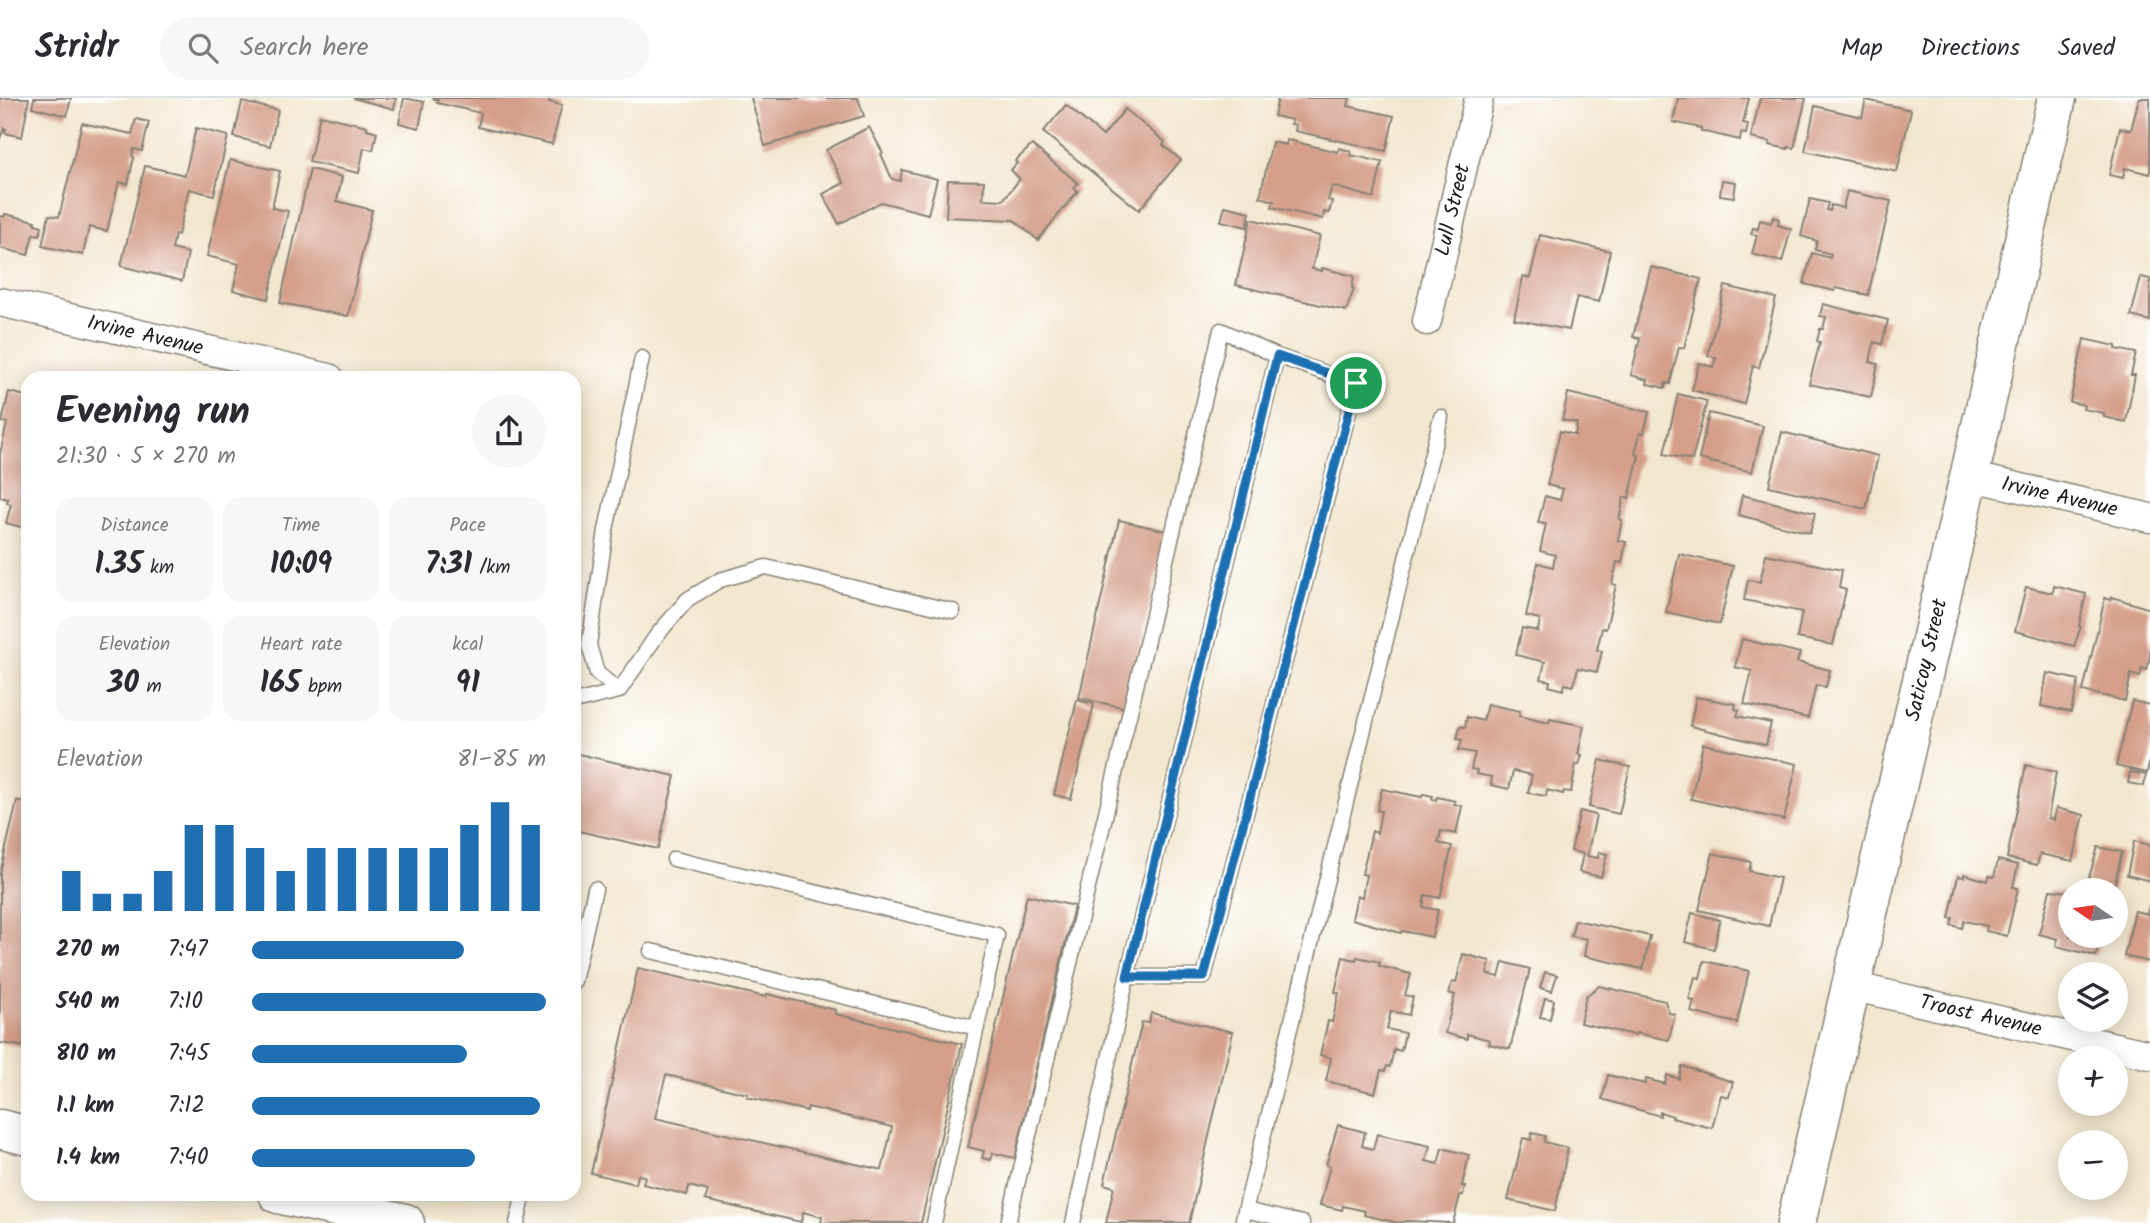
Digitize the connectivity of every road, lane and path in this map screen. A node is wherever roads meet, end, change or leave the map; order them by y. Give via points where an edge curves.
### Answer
1 (1479, 98) edge
2 (2057, 98) edge
3 (0, 302) edge
4 (1427, 321) dead end
5 (1277, 356) junction
6 (642, 358) dead end
7 (299, 371) edge
8 (1441, 417) dead end
9 (1969, 477) junction
10 (2150, 517) edge
11 (953, 611) dead end
12 (619, 691) junction
13 (581, 700) edge
14 (674, 859) dead end
15 (595, 890) dead end
16 (581, 951) edge
17 (651, 951) dead end
18 (1127, 977) junction
19 (1851, 986) junction
20 (977, 1028) junction
21 (2150, 1055) edge
22 (0, 1129) edge
23 (21, 1134) edge
24 (309, 1201) edge
25 (522, 1201) edge
26 (1244, 1216) edge
27 (405, 1223) edge
28 (517, 1223) edge
29 (934, 1223) edge
30 (1007, 1223) edge
31 (1073, 1223) edge
32 (1302, 1223) edge
33 (1796, 1223) edge

1 - 4 street, Lull Street
2 - 9 main road, Saticoy Street
3 - 7 street, Irvine Avenue
5 - 18 lane
5 - 18 lane via 1356,383 1204,977
5 - 30 lane via 1220,330
6 - 12 lane via 606,530 590,645 597,673
8 - 26 lane
9 - 10 street, Irvine Avenue
9 - 19 main road, Saticoy Street
11 - 12 lane via 766,567 720,580 688,599
12 - 13 lane
14 - 20 lane via 997,935
15 - 16 lane
17 - 20 lane
18 - 31 lane
19 - 21 street, Troost Avenue
19 - 33 main road, Saticoy Street
20 - 29 lane
22 - 23 main road
24 - 27 main road
25 - 28 lane
26 - 32 lane

